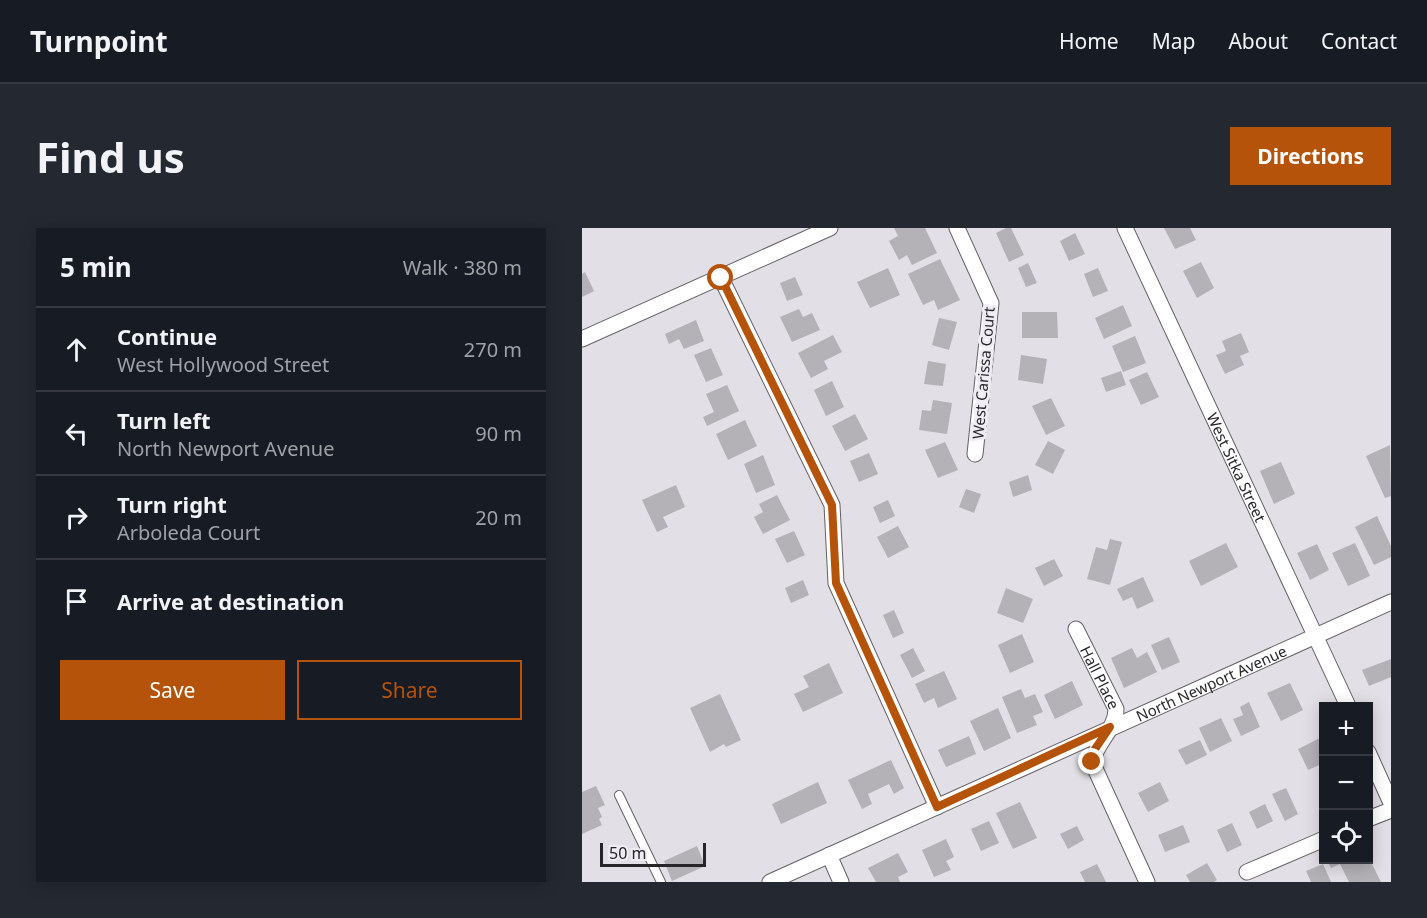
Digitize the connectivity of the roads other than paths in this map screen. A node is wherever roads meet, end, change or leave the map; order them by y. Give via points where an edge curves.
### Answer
1 (830, 228) edge
2 (957, 228) edge
3 (1125, 228) edge
4 (721, 278) junction
5 (582, 339) edge
6 (975, 454) dead end
7 (1391, 602) edge
8 (1076, 629) dead end
9 (1316, 636) junction
10 (1346, 702) edge
11 (1110, 727) junction
12 (1370, 756) edge
13 (619, 795) dead end
14 (1391, 803) edge
15 (937, 807) junction
16 (1391, 810) edge
17 (1373, 817) edge
18 (1319, 841) edge
19 (829, 855) junction
20 (1247, 872) dead end
21 (661, 882) edge
22 (770, 882) edge
23 (841, 882) edge
24 (1147, 882) edge

1 - 4 street
2 - 6 street, West Carissa Court via 991,303
3 - 9 street, West Sitka Street
4 - 5 street
4 - 15 street via 832,505 836,583
7 - 9 street, North Newport Avenue
8 - 11 street, Hall Place via 1116,709
9 - 10 street, West Sitka Street
9 - 11 street, North Newport Avenue
11 - 15 street, North Newport Avenue
11 - 24 street via 1095,749 1092,762
12 - 14 street
13 - 21 lane
15 - 19 street, North Newport Avenue
16 - 17 street
18 - 20 street
19 - 22 street, North Newport Avenue
19 - 23 street

